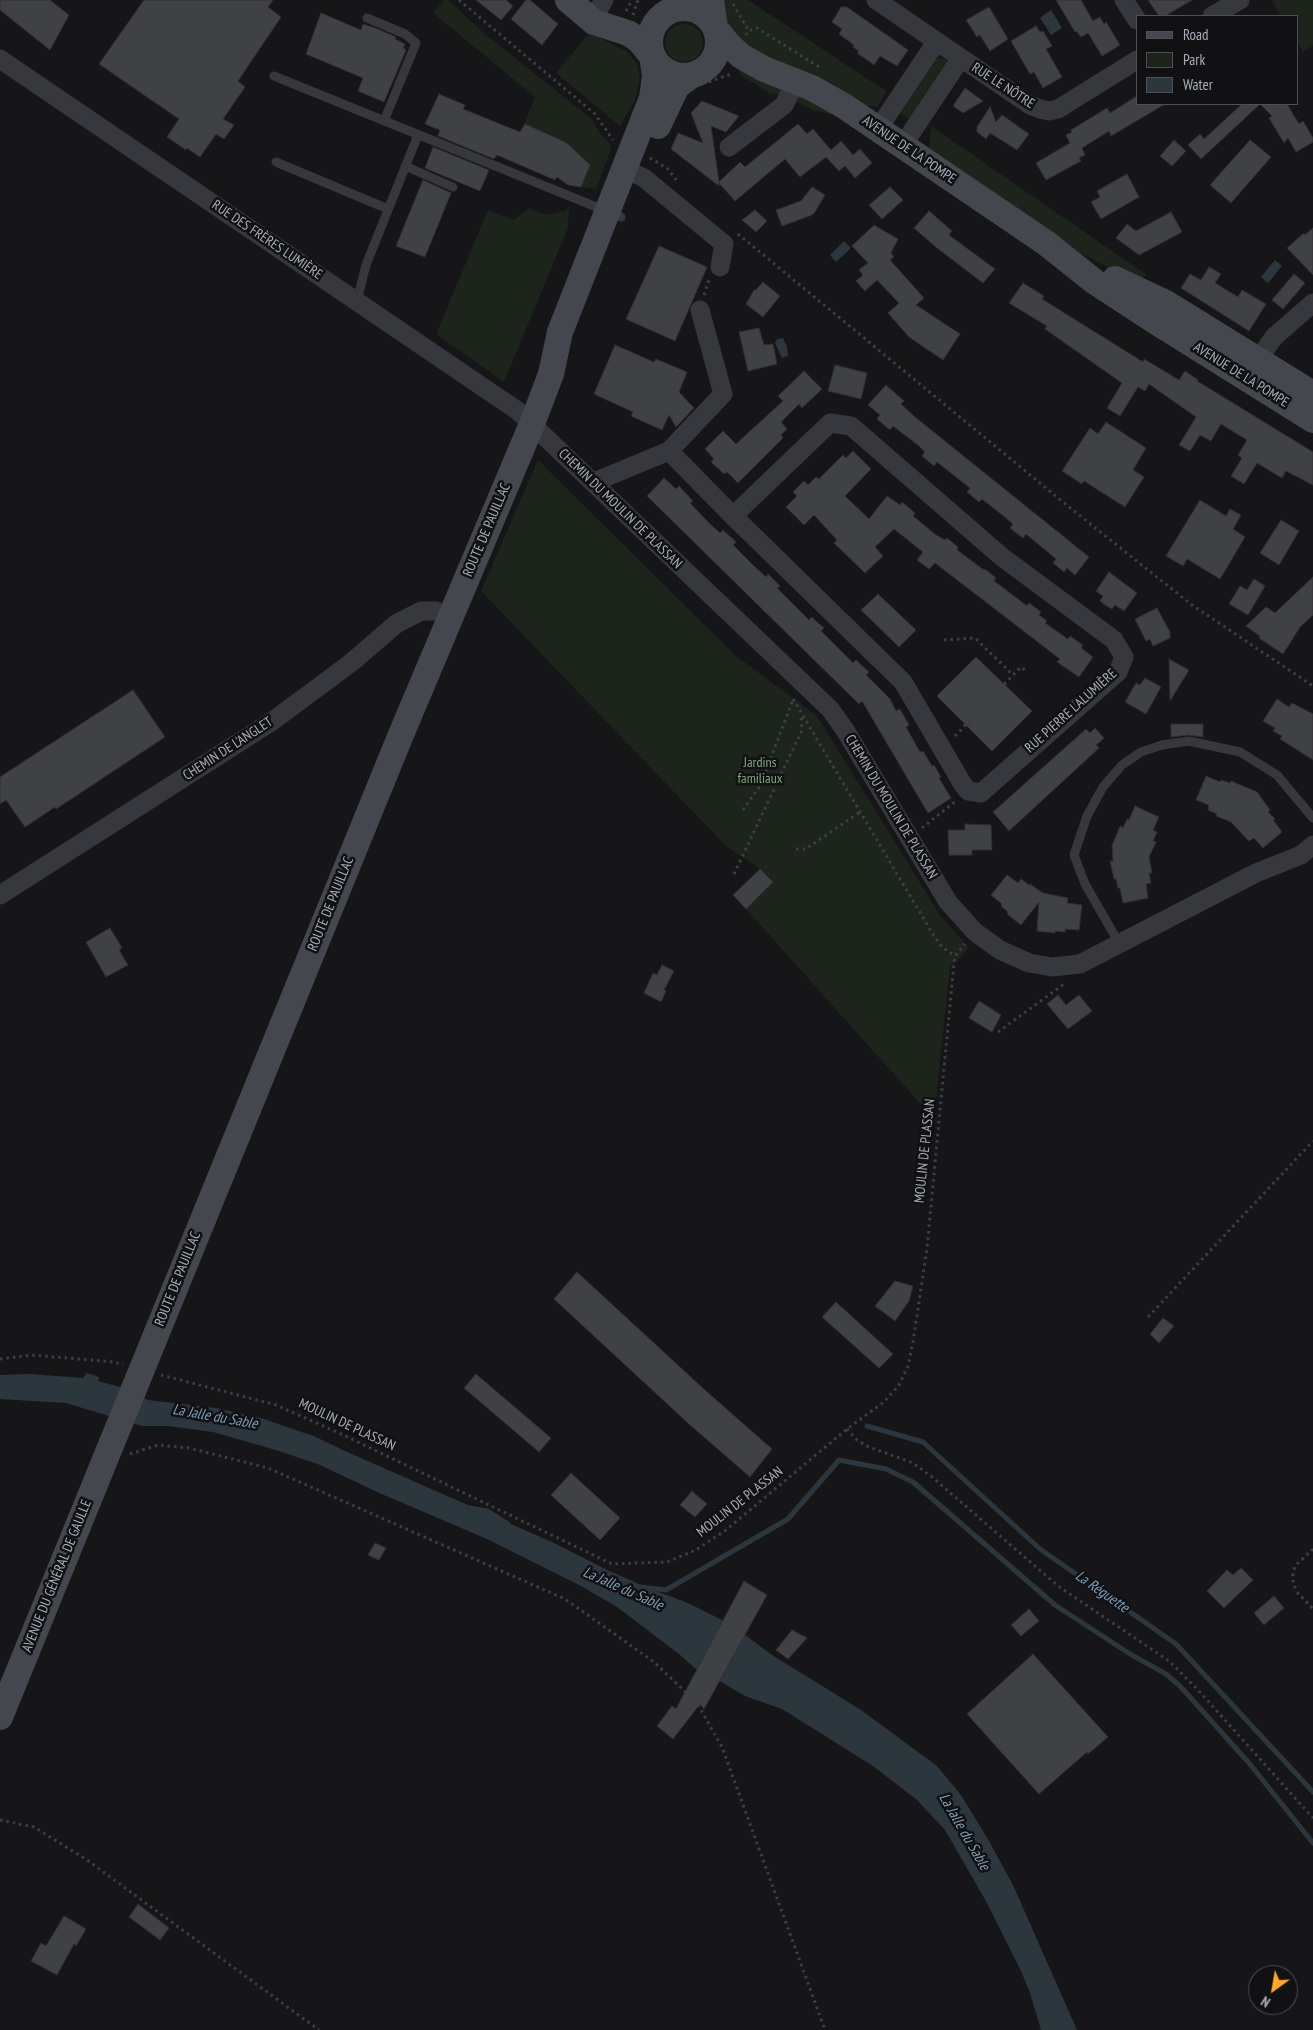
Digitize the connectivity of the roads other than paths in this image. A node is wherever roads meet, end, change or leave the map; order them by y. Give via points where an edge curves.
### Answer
1 (568, 0) edge
2 (711, 0) edge
3 (876, 0) edge
4 (1124, 0) edge
5 (1240, 0) edge
6 (598, 2) edge
7 (677, 7) edge
8 (1214, 15) edge
9 (367, 18) dead end
10 (1136, 18) edge
11 (716, 28) junction
12 (936, 42) junction
13 (652, 56) junction
14 (960, 58) junction
15 (0, 59) edge
16 (1136, 61) edge
17 (764, 69) junction
18 (699, 72) junction
19 (274, 76) dead end
20 (796, 81) junction
21 (384, 121) junction
22 (878, 129) junction
23 (418, 135) junction
24 (903, 145) junction
25 (729, 147) dead end
26 (276, 162) dead end
27 (635, 162) junction
28 (405, 166) junction
29 (453, 187) dead end
30 (388, 209) junction
31 (614, 214) junction
32 (715, 273) road end
33 (358, 301) junction
34 (1313, 303) edge
35 (700, 310) road end
36 (1251, 368) junction
37 (1313, 394) edge
38 (1313, 420) edge
39 (532, 424) junction
40 (668, 451) junction
41 (594, 482) junction
42 (733, 516) junction
43 (451, 618) junction
44 (1313, 818) edge
45 (1313, 845) edge
46 (0, 895) edge
47 (1119, 943) junction
48 (114, 1435) joint
49 (0, 1717) edge

1 - 13 main road via 594,22 632,35
2 - 11 main road
3 - 12 street
4 - 10 street
5 - 8 street
6 - 7 main road via 611,13 638,20
7 - 11 main road via 700,12
7 - 13 main road via 656,22 650,33
9 - 21 lane via 405,34 416,43
11 - 17 main road, AVENUE DE LA POMPE via 734,51
11 - 18 main road via 717,50 713,60
12 - 14 street
12 - 22 street
13 - 18 main road via 668,72 679,76
13 - 27 main road, ROUTE DE PAUILLAC via 654,92
14 - 16 street, RUE LE NÔTRE via 1030,105 1049,111 1058,109
14 - 24 street, RUE LE NÔTRE
15 - 33 street, RUE DES FRÈRES LUMIÈRE
17 - 18 main road, AVENUE DE LA POMPE via 737,65
17 - 20 main road, AVENUE DE LA POMPE
18 - 27 main road, ROUTE DE PAUILLAC via 677,86
19 - 21 lane
20 - 22 main road, AVENUE DE LA POMPE via 844,106
20 - 25 street via 784,105
21 - 23 lane
22 - 24 main road, AVENUE DE LA POMPE
23 - 28 lane
23 - 31 lane
24 - 36 main road, AVENUE DE LA POMPE via 1046,243 1166,303
26 - 30 lane
27 - 31 main road, ROUTE DE PAUILLAC
27 - 32 street via 644,178 724,244
28 - 29 lane
28 - 30 lane
30 - 33 lane via 366,265
31 - 39 main road, ROUTE DE PAUILLAC via 574,338 551,374
33 - 39 street, RUE DES FRÈRES LUMIÈRE via 518,411
34 - 36 street via 1274,336
35 - 40 street via 723,394
36 - 37 main road, AVENUE DE LA POMPE
36 - 38 main road, AVENUE DE LA POMPE
39 - 41 street, CHEMIN DU MOULIN DE PLASSAN
39 - 43 main road, ROUTE DE PAUILLAC
40 - 41 street
40 - 42 street
41 - 47 street, CHEMIN DU MOULIN DE PLASSAN via 796,691 820,700 837,719 948,902 975,932 1000,950 1029,964 1052,967 1080,964
42 - 42 street, RUE PIERRE LALUMIÈRE via 830,423 851,426 1002,557 1114,640 1124,656 1118,672 981,793 968,791 903,682
43 - 46 street, CHEMIN DE L'ANGLET via 436,610 421,611 396,624 352,662 274,720
43 - 48 main road, ROUTE DE PAUILLAC
44 - 47 lane via 1277,775 1240,752 1189,742 1162,745 1141,752 1122,764 1103,787 1087,816 1074,855 1085,884
45 - 47 street, CHEMIN DU MOULIN DE PLASSAN via 1301,855 1256,873
48 - 49 main road, AVENUE DU GÉNÉRAL DE GAULLE

